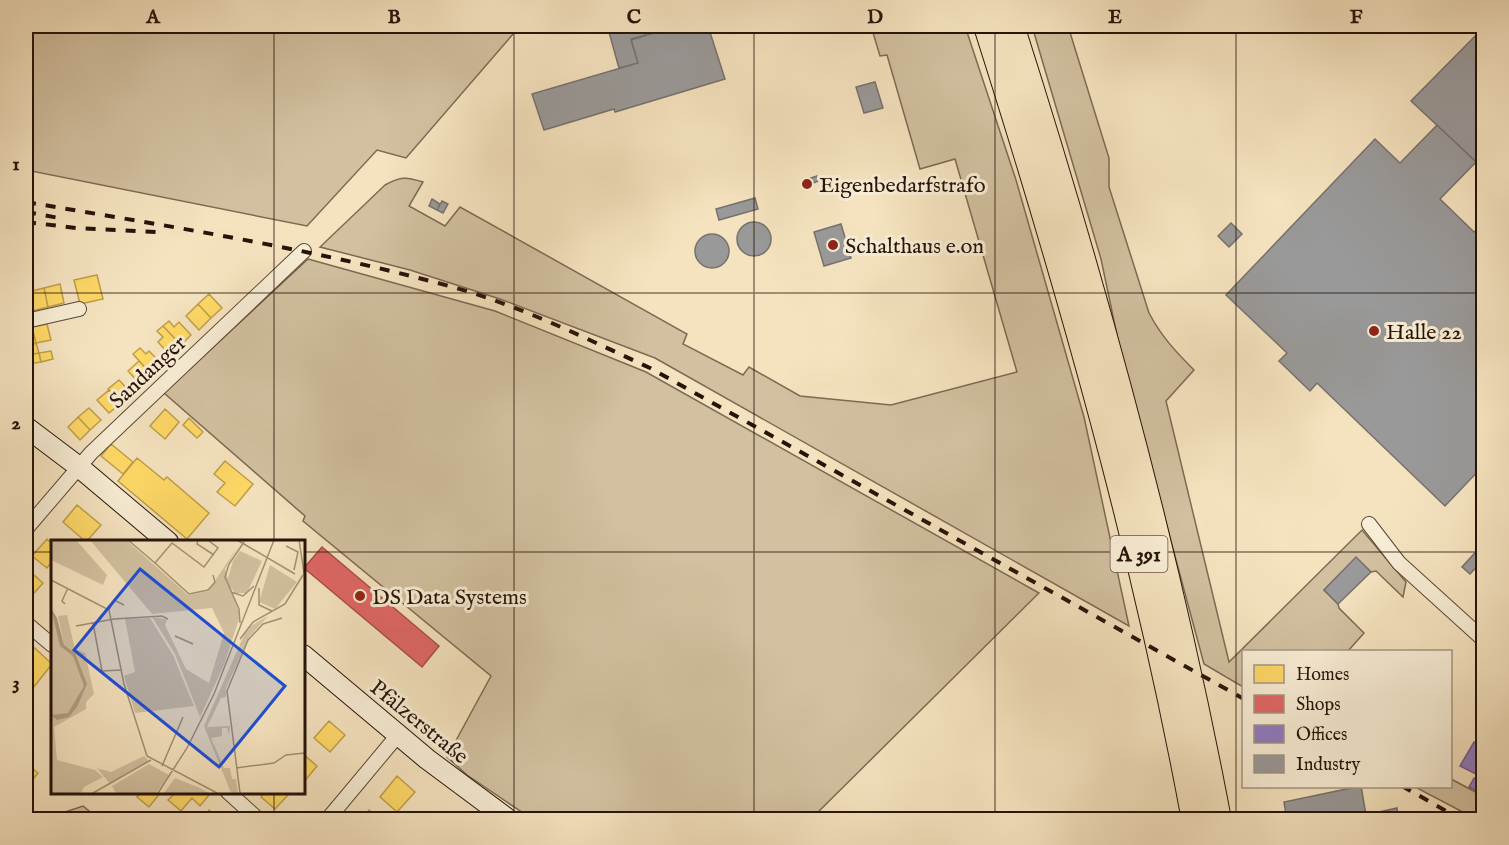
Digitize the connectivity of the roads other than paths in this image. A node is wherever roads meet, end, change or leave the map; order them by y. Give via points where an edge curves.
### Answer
1 (987, 26) edge
2 (1011, 26) edge
3 (304, 251) dead end
4 (79, 309) dead end
5 (26, 321) edge
6 (26, 427) edge
7 (79, 467) junction
8 (1369, 524) dead end
9 (26, 529) edge
10 (166, 540) edge
11 (26, 623) edge
12 (1484, 640) edge
13 (51, 644) edge
14 (304, 656) edge
15 (398, 735) junction
16 (230, 794) edge
17 (259, 819) edge
18 (327, 819) edge
19 (509, 819) edge
20 (1195, 819) edge
21 (1218, 819) edge

1 - 20 highway, A 391 via 1102,410 1142,567
2 - 21 highway, A 391 via 1120,394 1160,550
3 - 7 street, Sandanger
4 - 5 street
6 - 7 street
7 - 9 street, Sandanger
7 - 10 street
8 - 12 street via 1400,562
11 - 13 street
14 - 15 street, Pfälzerstraße
15 - 18 street
15 - 19 street, Pfälzerstraße
16 - 17 street

